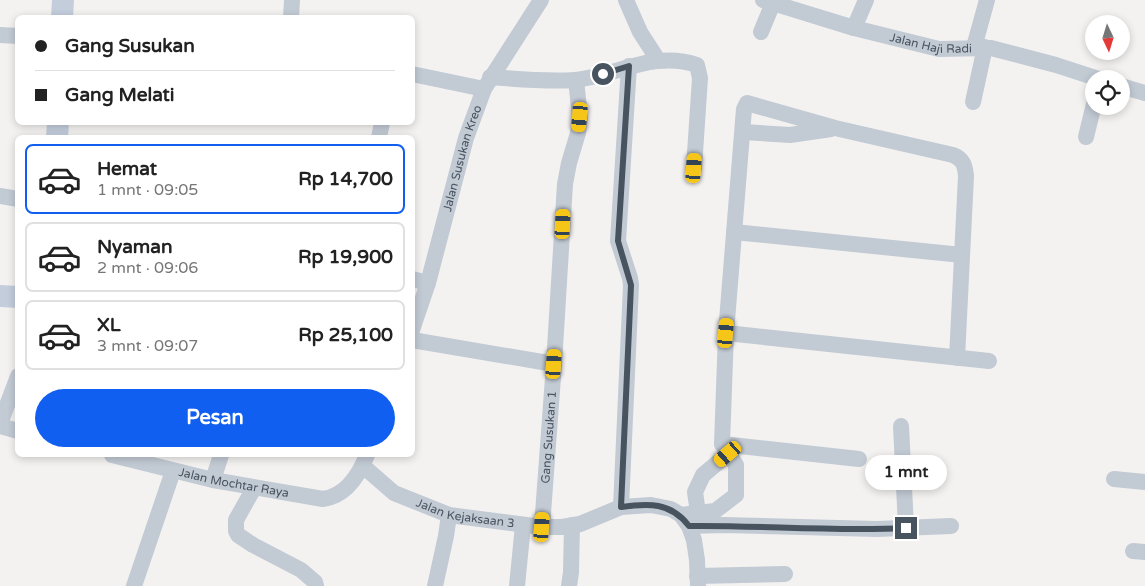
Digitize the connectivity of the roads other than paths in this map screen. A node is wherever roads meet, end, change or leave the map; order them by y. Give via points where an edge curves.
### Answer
1 (63, 0) edge
2 (292, 0) edge
3 (540, 0) edge
4 (626, 0) edge
5 (866, 0) edge
6 (987, 0) edge
7 (768, 2) edge
8 (62, 15) edge
9 (291, 15) edge
10 (854, 28) junction
11 (761, 32) dead end
12 (0, 35) edge
13 (15, 36) edge
14 (980, 47) junction
15 (658, 60) junction
16 (629, 66) junction
17 (415, 74) edge
18 (1085, 74) edge
19 (576, 80) junction
20 (487, 83) junction
21 (1130, 89) edge
22 (1145, 93) edge
23 (974, 102) dead end
24 (1091, 115) edge
25 (835, 128) junction
26 (743, 132) junction
27 (1086, 137) dead end
28 (694, 168) dead end
29 (0, 196) edge
30 (15, 198) edge
31 (734, 232) junction
32 (962, 255) junction
33 (420, 281) edge
34 (0, 296) edge
35 (15, 297) edge
36 (415, 312) edge
37 (726, 333) junction
38 (415, 341) edge
39 (957, 358) junction
40 (990, 361) dead end
41 (554, 364) junction
42 (15, 384) edge
43 (0, 425) edge
44 (901, 426) dead end
45 (15, 430) edge
46 (725, 449) junction
47 (121, 457) edge
48 (220, 457) edge
49 (859, 459) dead end
50 (365, 461) edge
51 (173, 471) junction
52 (213, 480) junction
53 (1114, 480) dead end
54 (1145, 482) edge
55 (254, 488) junction
56 (621, 507) junction
57 (449, 515) junction
58 (689, 518) junction
59 (523, 525) junction
60 (572, 525) junction
61 (951, 526) dead end
62 (542, 527) junction
63 (906, 528) junction
64 (785, 574) dead end
65 (697, 581) edge
66 (134, 586) edge
67 (316, 586) edge
68 (435, 586) edge
69 (517, 586) edge
70 (569, 586) edge

1 - 8 street
2 - 9 street
3 - 20 street, Jalan Susukan Kreo
4 - 15 street via 640,32
5 - 10 street
6 - 14 street
7 - 10 street, Jalan Haji Radi
7 - 11 street
10 - 14 street, Jalan Haji Radi via 939,49
12 - 13 street
14 - 18 street, Jalan Haji Radi
14 - 23 street
15 - 16 street
15 - 28 street via 686,61 697,65 700,78
16 - 19 street
16 - 56 street via 618,241 631,285
17 - 20 street
19 - 20 street
19 - 41 street, Gang Susukan 1 via 580,117 565,184
20 - 33 street, Jalan Susukan Kreo
21 - 22 street
24 - 27 street
25 - 26 street via 790,135
25 - 26 street via 748,103 744,107
25 - 32 street via 960,158 966,176
26 - 31 street
29 - 30 street
31 - 32 street
31 - 37 street
32 - 39 street
33 - 36 street, Jalan Susukan Kreo
34 - 35 street
37 - 39 street
37 - 46 street
38 - 41 street
39 - 40 street
41 - 62 street, Gang Susukan 1
42 - 43 street
43 - 45 street
44 - 63 street
46 - 49 street
46 - 58 street via 703,475
46 - 58 street via 736,465 736,495 715,511
47 - 51 street, Jalan Mochtar Raya
48 - 52 street
50 - 55 street, Jalan Mochtar Raya via 352,482 338,495 323,499
50 - 57 street, Jalan Kejaksaan 3 via 394,493
51 - 52 street, Jalan Mochtar Raya
51 - 66 street
52 - 55 street, Jalan Mochtar Raya
53 - 54 street
55 - 67 street via 236,520 238,535 301,570
56 - 58 street, Jalan Kejaksaan 3 via 651,505
56 - 60 street, Jalan Kejaksaan 3
57 - 59 street, Jalan Kejaksaan 3
57 - 68 street
58 - 63 street via 724,526
58 - 65 street via 697,560
59 - 62 street, Jalan Kejaksaan 3
59 - 69 street
60 - 62 street, Jalan Kejaksaan 3
60 - 70 street
61 - 63 street
64 - 65 street

